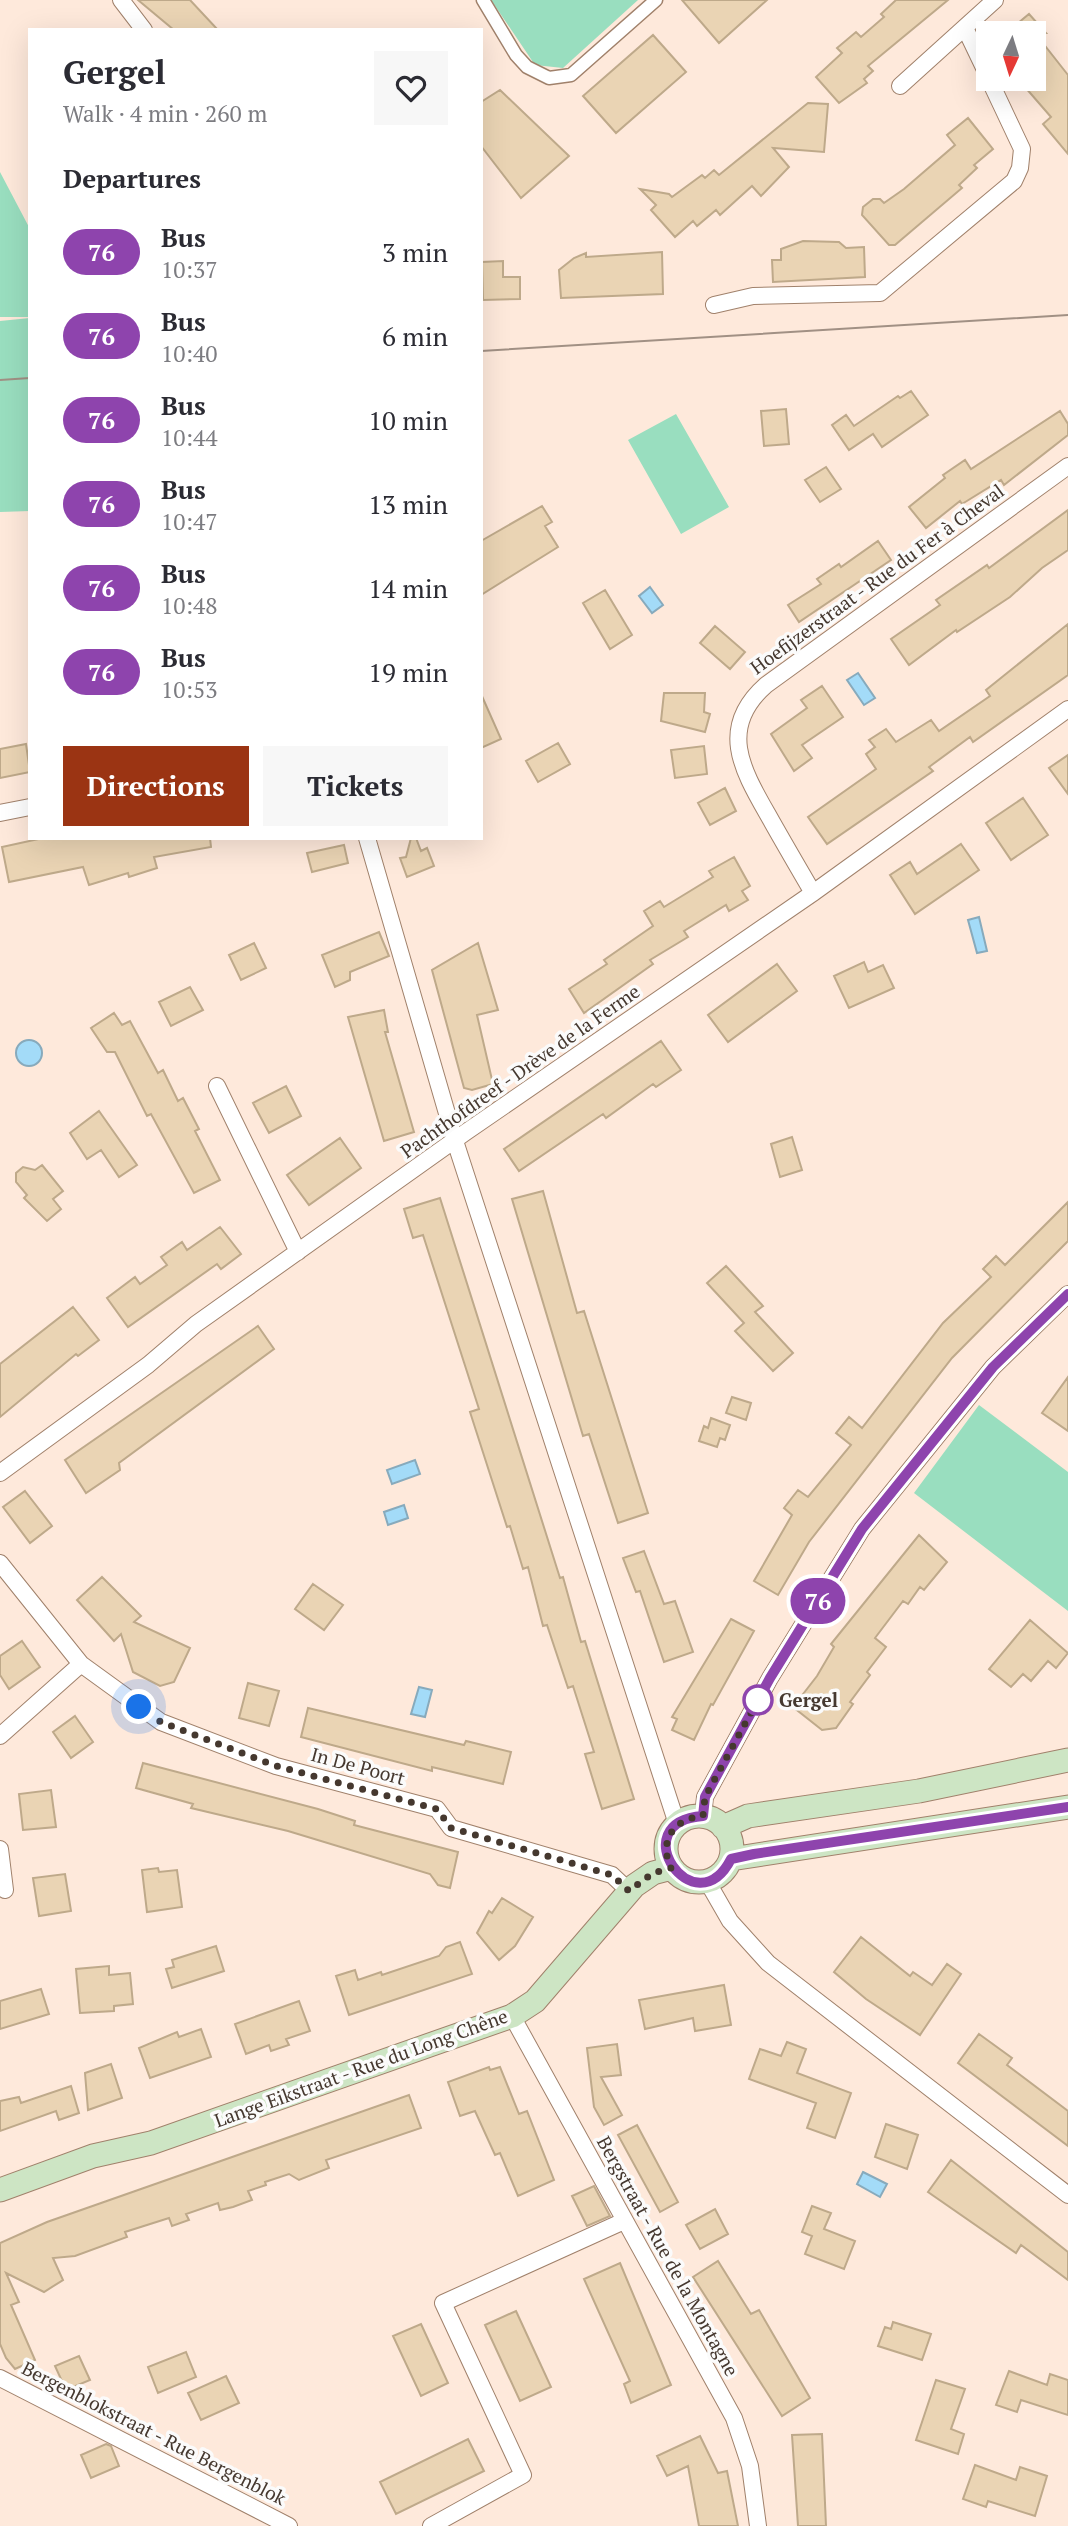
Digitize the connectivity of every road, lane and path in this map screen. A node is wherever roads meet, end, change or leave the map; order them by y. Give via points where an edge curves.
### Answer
1 (121, 0) edge
2 (483, 0) edge
3 (656, 0) edge
4 (995, 0) edge
5 (142, 28) edge
6 (965, 28) junction
7 (976, 51) edge
8 (900, 86) dead end
9 (995, 91) edge
10 (714, 305) dead end
11 (1068, 466) edge
12 (1068, 709) edge
13 (28, 807) edge
14 (0, 813) edge
15 (368, 840) edge
16 (813, 893) junction
17 (217, 1086) dead end
18 (455, 1141) junction
19 (298, 1252) junction
20 (1068, 1294) edge
21 (0, 1473) edge
22 (0, 1563) edge
23 (81, 1664) junction
24 (0, 1736) edge
25 (1068, 1759) edge
26 (1068, 1807) edge
27 (713, 1821) junction
28 (677, 1824) junction
29 (0, 1849) edge
30 (731, 1859) junction
31 (671, 1868) junction
32 (707, 1881) junction
33 (5, 1890) dead end
34 (629, 1891) junction
35 (512, 2015) junction
36 (0, 2189) edge
37 (1068, 2195) edge
38 (624, 2221) junction
39 (0, 2378) edge
40 (289, 2526) edge
41 (431, 2526) edge
42 (758, 2526) edge

1 - 5 street
2 - 3 street via 516,55 527,67 549,78 571,75
4 - 6 street
6 - 7 street
6 - 8 street
9 - 10 street via 1022,149 1014,181 880,293 753,296
11 - 16 street, Hoefijzerstraat - Rue du Fer à Cheval via 766,685 746,709 738,735 741,764
12 - 16 street, Pachthofdreef - Drève de la Ferme
13 - 14 street
15 - 18 street
16 - 18 street, Pachthofdreef - Drève de la Ferme
17 - 19 street
18 - 19 street, Pachthofdreef - Drève de la Ferme
18 - 28 street
19 - 21 street, Pachthofdreef - Drève de la Ferme
20 - 27 street via 993,1367 862,1529 770,1678 705,1797
22 - 23 street, In De Poort
23 - 24 street
23 - 34 street, In De Poort via 161,1722 276,1766 437,1809 451,1828 601,1871
25 - 27 main road via 919,1791
26 - 30 main road
27 - 28 main road via 689,1817
27 - 30 main road via 732,1847
28 - 31 main road via 666,1843
29 - 33 street
30 - 32 main road via 717,1877
31 - 32 main road via 684,1879
31 - 34 main road, Lange Eikstraat - Rue du Long Chêne via 653,1873
32 - 37 street via 730,1921 768,1963
34 - 35 main road, Lange Eikstraat - Rue du Long Chêne via 535,2001
35 - 36 main road, Lange Eikstraat - Rue du Long Chêne via 152,2143 93,2156
35 - 38 street, Bergstraat - Rue de la Montagne
38 - 41 street via 443,2304 523,2475
38 - 42 street, Bergstraat - Rue de la Montagne via 734,2418 750,2466
39 - 40 street, Bergenblokstraat - Rue Bergenblok

